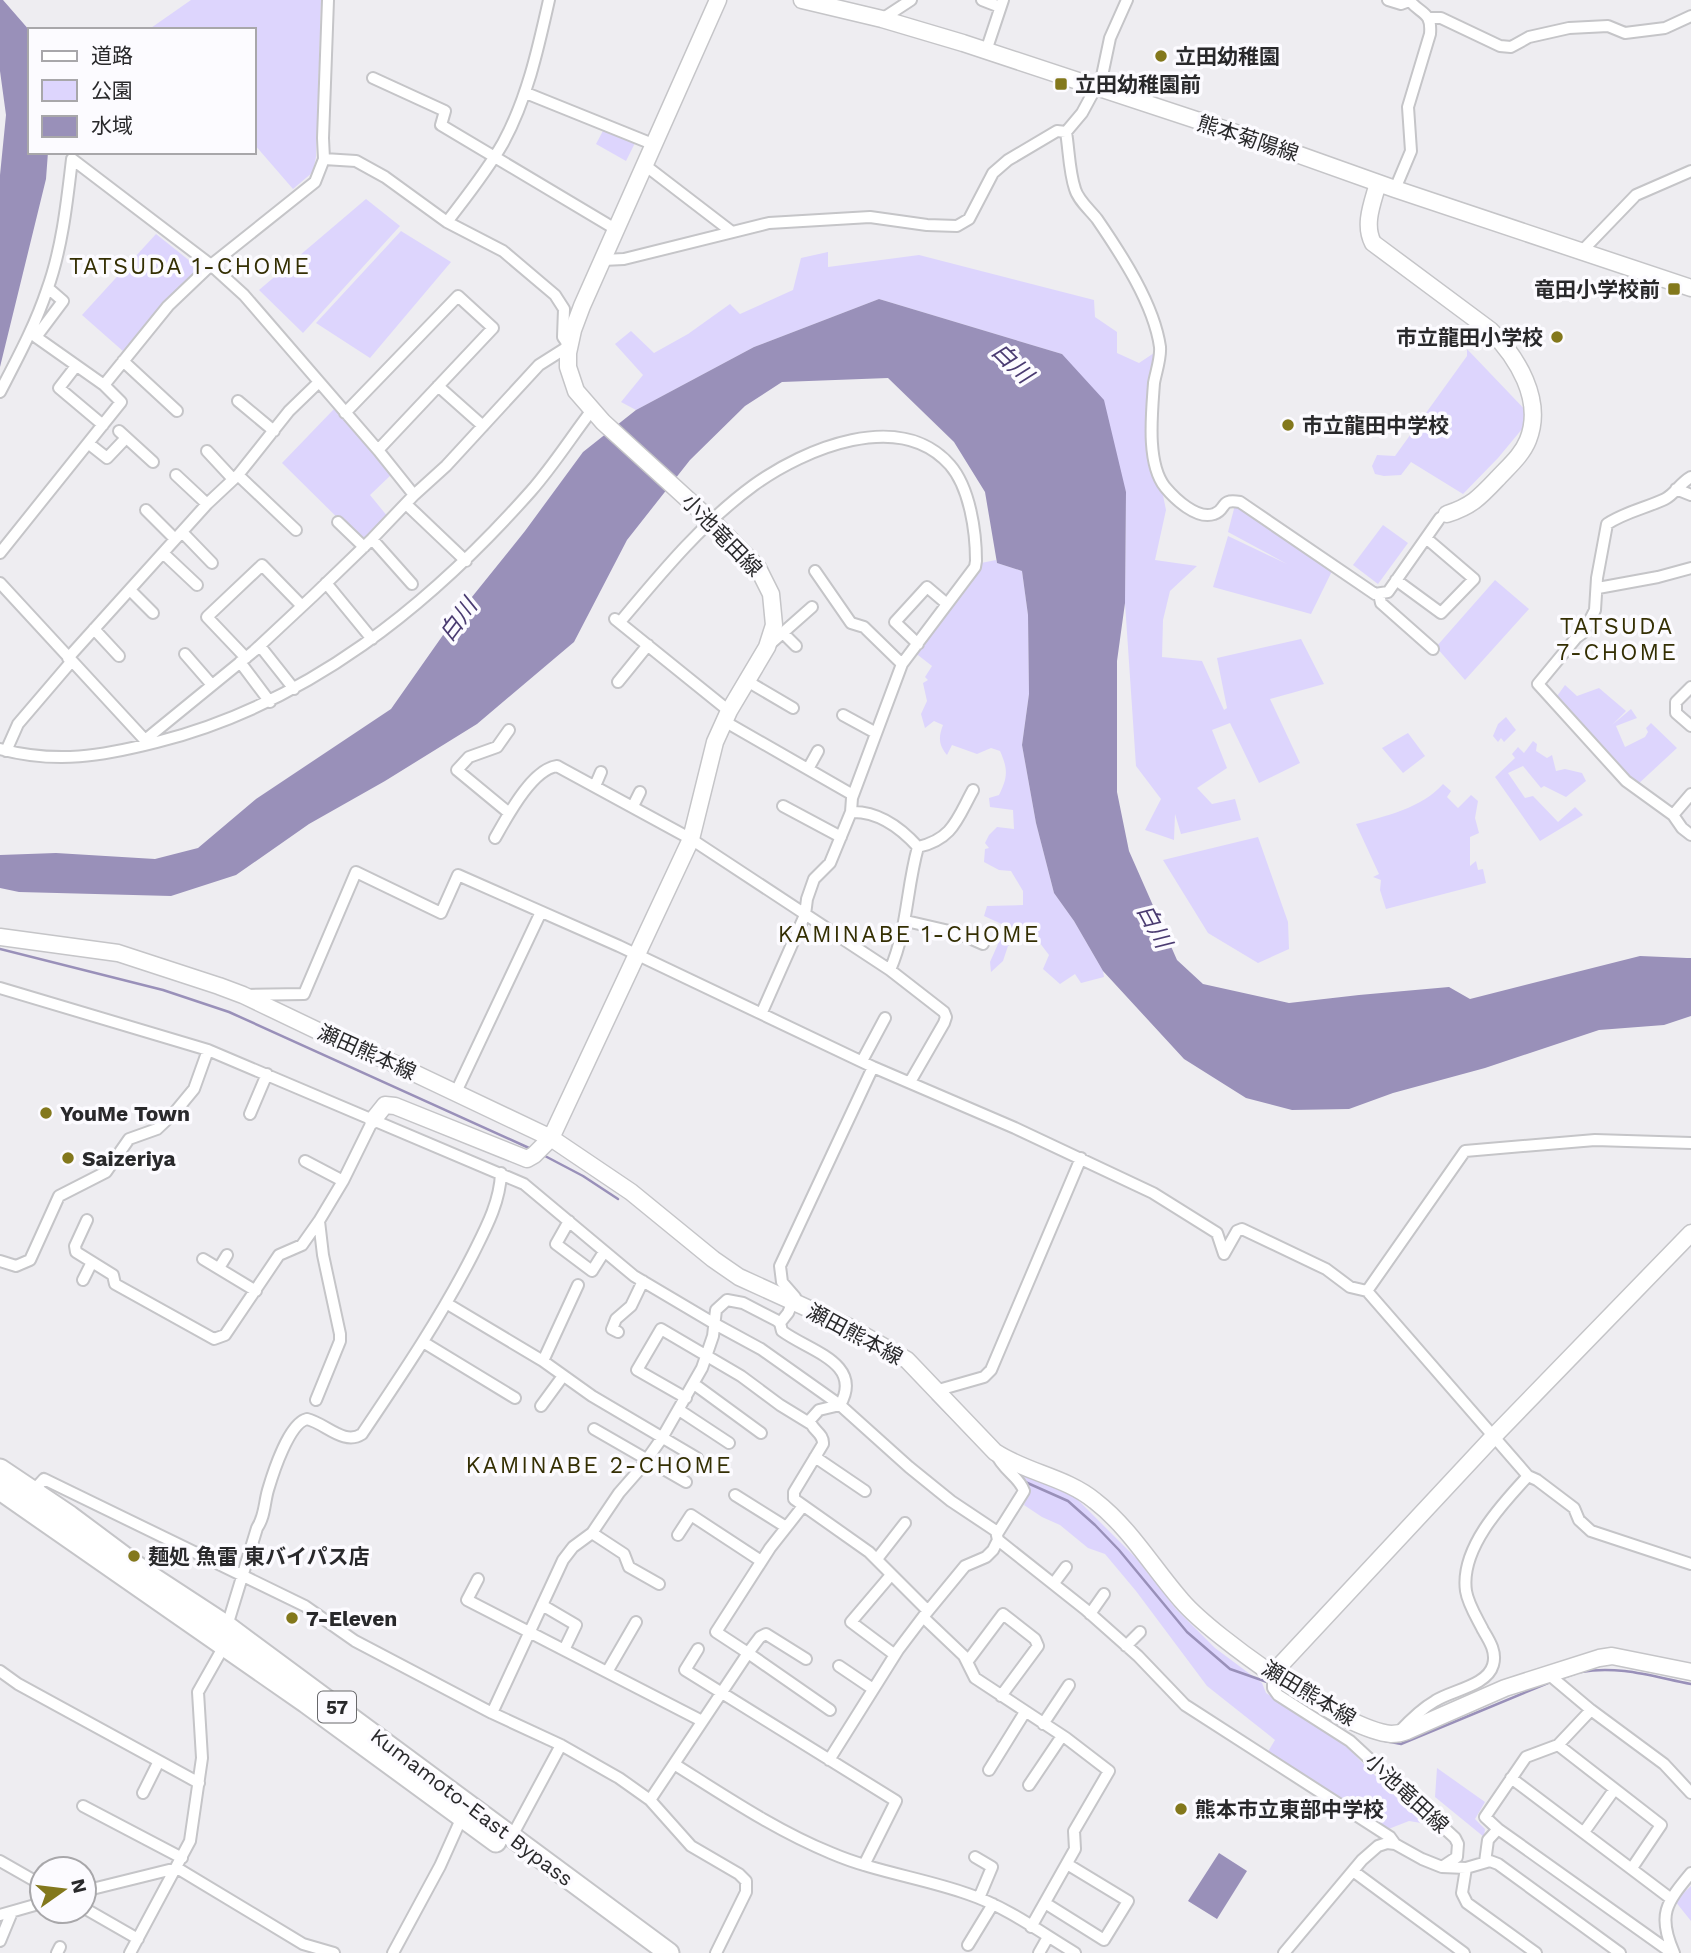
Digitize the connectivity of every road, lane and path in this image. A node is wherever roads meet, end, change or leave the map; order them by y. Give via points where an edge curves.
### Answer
1 (328, 0) edge
2 (549, 0) edge
3 (718, 0) edge
4 (802, 0) edge
5 (911, 0) edge
6 (982, 0) edge
7 (1127, 0) edge
8 (1388, 0) edge
9 (1409, 0) edge
10 (1002, 3) edge
11 (862, 7) edge
12 (1691, 16) edge
13 (1429, 18) junction
14 (882, 19) junction
15 (986, 51) junction
16 (373, 78) dead end
17 (1097, 88) junction
18 (526, 93) junction
19 (1066, 132) junction
20 (655, 145) junction
21 (493, 158) junction
22 (324, 159) junction
23 (646, 166) junction
24 (1691, 171) edge
25 (1378, 183) junction
26 (1395, 189) junction
27 (447, 222) junction
28 (617, 230) junction
29 (732, 232) junction
30 (1582, 251) junction
31 (603, 260) junction
32 (211, 265) junction
33 (48, 288) junction
34 (1691, 288) edge
35 (569, 345) junction
36 (123, 362) junction
37 (76, 366) junction
38 (319, 382) junction
39 (104, 385) junction
40 (439, 386) junction
41 (0, 392) edge
42 (238, 401) dead end
43 (592, 410) junction
44 (177, 411) dead end
45 (345, 414) junction
46 (103, 425) junction
47 (483, 426) junction
48 (274, 431) junction
49 (88, 443) junction
50 (378, 450) junction
51 (207, 451) dead end
52 (153, 462) dead end
53 (176, 475) dead end
54 (235, 477) junction
55 (1691, 477) edge
56 (1676, 489) junction
57 (414, 495) junction
58 (1691, 495) edge
59 (207, 504) junction
60 (406, 504) junction
61 (146, 510) dead end
62 (1447, 514) joint
63 (338, 522) dead end
64 (713, 522) junction
65 (296, 530) dead end
66 (179, 536) junction
67 (1426, 538) junction
68 (368, 543) junction
69 (1, 549) edge
70 (163, 553) junction
71 (466, 561) junction
72 (212, 562) dead end
73 (1691, 568) edge
74 (815, 571) dead end
75 (1396, 580) junction
76 (0, 583) edge
77 (326, 583) junction
78 (412, 584) dead end
79 (197, 585) dead end
80 (1598, 588) junction
81 (130, 590) junction
82 (1379, 594) junction
83 (947, 604) junction
84 (302, 606) junction
85 (812, 607) dead end
86 (153, 613) dead end
87 (94, 629) junction
88 (782, 633) junction
89 (372, 639) junction
90 (918, 644) junction
91 (648, 645) junction
92 (260, 646) junction
93 (796, 646) dead end
94 (766, 647) junction
95 (1433, 649) dead end
96 (185, 654) dead end
97 (119, 656) dead end
98 (70, 660) junction
99 (243, 660) junction
100 (902, 664) junction
101 (747, 681) junction
102 (618, 682) dead end
103 (212, 685) junction
104 (1691, 687) edge
105 (294, 690) junction
106 (270, 702) junction
107 (793, 708) dead end
108 (843, 715) dead end
109 (727, 716) junction
110 (1691, 726) edge
111 (509, 730) dead end
112 (876, 733) junction
113 (145, 742) junction
114 (3, 750) edge
115 (818, 751) dead end
116 (808, 769) junction
117 (601, 772) dead end
118 (595, 786) junction
119 (973, 790) dead end
120 (640, 792) dead end
121 (1691, 794) edge
122 (853, 795) junction
123 (783, 806) dead end
124 (633, 807) junction
125 (851, 812) junction
126 (509, 813) junction
127 (1673, 815) junction
128 (1691, 835) edge
129 (841, 837) junction
130 (495, 838) dead end
131 (691, 839) junction
132 (918, 847) junction
133 (541, 912) junction
134 (805, 915) junction
135 (906, 921) junction
136 (0, 937) edge
137 (983, 944) dead end
138 (636, 956) junction
139 (890, 970) junction
140 (0, 988) edge
141 (243, 995) junction
142 (762, 1012) junction
143 (885, 1018) dead end
144 (208, 1050) junction
145 (862, 1061) junction
146 (873, 1067) junction
147 (267, 1074) junction
148 (910, 1082) junction
149 (456, 1093) junction
150 (250, 1114) dead end
151 (373, 1120) junction
152 (551, 1138) junction
153 (1691, 1143) edge
154 (1081, 1158) junction
155 (305, 1161) dead end
156 (501, 1173) junction
157 (344, 1181) junction
158 (87, 1220) dead end
159 (319, 1221) junction
160 (569, 1221) junction
161 (1691, 1233) edge
162 (604, 1252) junction
163 (227, 1255) dead end
164 (204, 1259) dead end
165 (0, 1261) edge
166 (92, 1262) junction
167 (219, 1268) junction
168 (83, 1280) dead end
169 (643, 1281) junction
170 (578, 1285) dead end
171 (256, 1291) junction
172 (1367, 1291) junction
173 (446, 1303) junction
174 (793, 1303) junction
175 (780, 1323) junction
176 (715, 1324) junction
177 (612, 1329) dead end
178 (423, 1342) junction
179 (708, 1355) junction
180 (543, 1360) junction
181 (563, 1376) junction
182 (694, 1384) junction
183 (935, 1391) junction
184 (515, 1398) dead end
185 (685, 1398) junction
186 (316, 1400) dead end
187 (840, 1405) junction
188 (541, 1406) dead end
189 (679, 1410) junction
190 (811, 1424) junction
191 (594, 1429) dead end
192 (761, 1433) dead end
193 (1494, 1436) junction
194 (662, 1438) junction
195 (729, 1443) dead end
196 (995, 1452) junction
197 (815, 1457) junction
198 (697, 1458) dead end
199 (647, 1460) junction
200 (0, 1469) edge
201 (1528, 1476) junction
202 (686, 1482) dead end
203 (0, 1490) edge
204 (33, 1491) junction
205 (865, 1491) dead end
206 (735, 1495) dead end
207 (803, 1506) junction
208 (905, 1523) dead end
209 (786, 1527) junction
210 (592, 1533) junction
211 (678, 1535) dead end
212 (998, 1537) junction
213 (877, 1559) junction
214 (761, 1561) junction
215 (1691, 1564) edge
216 (1066, 1567) dead end
217 (891, 1575) junction
218 (242, 1576) junction
219 (478, 1579) dead end
220 (1054, 1583) junction
221 (659, 1584) dead end
222 (1104, 1594) dead end
223 (542, 1605) junction
224 (926, 1614) junction
225 (1090, 1614) junction
226 (636, 1622) dead end
227 (530, 1632) junction
228 (1140, 1632) dead end
229 (226, 1636) junction
230 (1126, 1646) junction
231 (698, 1649) dead end
232 (564, 1650) junction
233 (748, 1653) junction
234 (895, 1655) junction
235 (806, 1659) dead end
236 (967, 1662) junction
237 (839, 1666) dead end
238 (0, 1671) edge
239 (607, 1672) junction
240 (1691, 1672) edge
241 (1273, 1673) junction
242 (1547, 1673) junction
243 (1069, 1685) dead end
244 (873, 1689) junction
245 (721, 1691) junction
246 (1001, 1696) junction
247 (830, 1710) dead end
248 (1591, 1710) junction
249 (1025, 1712) junction
250 (492, 1713) junction
251 (702, 1721) junction
252 (1043, 1724) junction
253 (1397, 1734) junction
254 (1062, 1736) junction
255 (561, 1745) junction
256 (1558, 1745) junction
257 (829, 1760) junction
258 (159, 1761) junction
259 (674, 1764) junction
260 (989, 1770) dead end
261 (1511, 1778) junction
262 (199, 1783) junction
263 (1029, 1785) dead end
264 (1615, 1790) junction
265 (143, 1793) dead end
266 (1691, 1793) edge
267 (650, 1800) junction
268 (83, 1806) dead end
269 (462, 1817) junction
270 (1497, 1829) junction
271 (1584, 1832) junction
272 (511, 1838) junction
273 (1395, 1844) junction
274 (975, 1857) dead end
275 (0, 1861) edge
276 (1485, 1862) junction
277 (180, 1863) junction
278 (1067, 1864) junction
279 (864, 1865) junction
280 (1443, 1867) junction
281 (1466, 1868) junction
282 (1632, 1868) junction
283 (1353, 1871) junction
284 (1691, 1873) edge
285 (28, 1877) edge
286 (98, 1887) edge
287 (1670, 1898) junction
288 (987, 1901) junction
289 (1045, 1903) junction
290 (28, 1907) edge
291 (6, 1913) edge
292 (98, 1916) edge
293 (1031, 1927) junction
294 (1048, 1937) junction
295 (138, 1939) junction
296 (0, 1941) edge
297 (966, 1943) dead end
298 (130, 1953) edge
299 (334, 1953) edge
300 (393, 1953) edge
301 (646, 1953) edge
302 (669, 1953) edge
303 (716, 1953) edge
304 (1040, 1953) edge
305 (1075, 1953) edge
306 (1284, 1953) edge
307 (1464, 1953) edge
308 (1536, 1953) edge
309 (1620, 1953) edge
310 (1673, 1953) edge

1 - 22 street
2 - 18 street
3 - 20 main road, 小池竜田線
4 - 11 main road, 熊本菊陽線
5 - 14 street
6 - 10 street
7 - 17 street via 1110,38
8 - 9 street via 1401,4
9 - 13 street
10 - 15 street
11 - 14 main road, 熊本菊陽線
12 - 13 street via 1665,28 1625,33 1608,26 1569,28 1529,37 1511,47 1441,18
13 - 26 street via 1430,34 1408,107 1411,151
14 - 15 main road, 熊本菊陽線
15 - 17 main road, 熊本菊陽線
16 - 21 street via 444,111 441,125
17 - 19 street
17 - 25 main road, 熊本菊陽線
18 - 20 street
18 - 21 street
19 - 29 street via 1058,131 1008,160 993,173 969,219 957,226 870,217 769,223
19 - 82 street via 1075,192 1132,273 1157,335 1160,349 1151,436 1164,486 1190,510 1212,515 1230,500 1240,502
20 - 23 main road, 小池竜田線
21 - 27 street
21 - 28 street
22 - 27 street via 356,161
22 - 32 street via 315,182
23 - 28 main road, 小池竜田線
23 - 29 street
24 - 30 street via 1636,195
25 - 26 main road, 熊本菊陽線
25 - 62 main road via 1368,222 1373,243 1490,330 1516,362 1530,394 1532,425 1520,454 1473,504
26 - 30 main road, 熊本菊陽線
27 - 35 street via 503,251 555,295 564,309 563,337
28 - 31 main road, 小池竜田線
29 - 31 street via 625,259
30 - 34 main road, 熊本菊陽線
31 - 35 main road, 小池竜田線
32 - 33 street via 72,159
32 - 36 street via 168,306
32 - 38 street via 244,295
33 - 37 street via 63,300 36,338
33 - 41 street
35 - 43 main road, 小池竜田線 via 572,383
35 - 47 street via 542,362
36 - 39 street
36 - 44 street
37 - 39 street
37 - 46 street via 59,388
38 - 45 street
38 - 48 street
39 - 46 street via 121,402
40 - 45 street via 493,328 458,296
40 - 47 street
40 - 50 street
42 - 48 street
43 - 64 main road, 小池竜田線
43 - 71 street via 533,489
45 - 50 street
46 - 49 street
47 - 57 street
48 - 54 street
49 - 52 street via 107,458 122,435
49 - 69 street
50 - 57 street
51 - 54 street
53 - 59 street
54 - 59 street
54 - 65 street
55 - 56 street
56 - 58 street
56 - 80 street via 1669,497 1607,524
57 - 60 street
59 - 66 street
60 - 68 street
60 - 71 street
61 - 66 street
62 - 67 street
63 - 68 street
64 - 83 street via 756,484 828,447 871,437 911,441 951,466 969,509 975,567
64 - 91 street via 617,621
64 - 94 main road, 小池竜田線 via 765,579 774,609 773,633
66 - 70 street
66 - 72 street
67 - 75 street
67 - 75 street via 1474,579 1441,613
68 - 77 street
68 - 78 street
70 - 79 street
70 - 81 street
71 - 89 street
73 - 80 street
74 - 100 street via 852,623 864,627
75 - 82 street via 1388,592
76 - 98 street
77 - 84 street
77 - 89 street
80 - 127 street via 1595,610 1584,632 1538,684 1626,781
81 - 86 street
81 - 87 street
82 - 95 street via 1381,603
83 - 90 street
83 - 90 street via 927,587 895,622
84 - 92 street
84 - 99 street via 262,565 207,617
85 - 88 street
87 - 97 street
87 - 98 street
88 - 93 street
88 - 94 street
89 - 105 street
90 - 100 street
91 - 102 street
91 - 109 street
92 - 99 street
92 - 105 street
94 - 101 main road, 小池竜田線
96 - 103 street
98 - 113 street
98 - 114 street
99 - 103 street
99 - 106 street
100 - 112 street
101 - 107 street
101 - 109 main road, 小池竜田線
103 - 113 street
104 - 110 street via 1676,702 1676,713
105 - 106 street
106 - 113 street via 194,732
108 - 112 street
109 - 116 street
109 - 131 main road, 小池竜田線 via 709,760
111 - 126 street via 497,747 469,757 457,769
112 - 122 street
113 - 114 street via 83,757
115 - 116 street
116 - 122 street
117 - 118 street
118 - 124 street
118 - 126 street via 552,766
119 - 132 street via 944,837
120 - 124 street
121 - 127 street
122 - 125 street
123 - 129 street
124 - 131 street
125 - 129 street
125 - 132 street via 882,817
126 - 130 street
127 - 128 street
129 - 134 street via 830,863 814,879
131 - 134 street
131 - 138 main road, 小池竜田線
132 - 135 street via 909,880
133 - 138 street
133 - 141 street via 458,875 441,913 356,872 304,994
133 - 149 street
134 - 139 street
134 - 142 street
135 - 137 street
135 - 139 street
136 - 141 main road, 瀬田熊本線 via 118,953
138 - 142 street
138 - 152 main road, 小池竜田線
139 - 148 street via 946,1017
140 - 144 street, 小池竜田線
141 - 149 main road, 瀬田熊本線
142 - 145 street
143 - 145 street
144 - 147 street, 小池竜田線
144 - 165 street via 194,1088 175,1112 157,1129 129,1139 106,1172 59,1196 30,1260 16,1266
145 - 146 street
146 - 148 street
146 - 174 street via 780,1266 782,1282 795,1297
147 - 150 street
147 - 151 street, 小池竜田線
148 - 154 street
149 - 152 main road, 瀬田熊本線
151 - 152 main road via 385,1105 394,1106 527,1159
151 - 156 street, 小池竜田線
151 - 157 street
152 - 174 main road, 瀬田熊本線 via 631,1192 739,1277
153 - 172 street via 1595,1140 1465,1151
154 - 172 street via 1153,1193 1217,1233 1224,1254 1242,1229 1326,1269 1350,1287
154 - 183 street via 991,1370 984,1377
155 - 157 street
156 - 160 street, 小池竜田線 via 524,1184
156 - 173 street via 496,1203 483,1235
157 - 159 street
158 - 166 street via 74,1250
159 - 171 street via 302,1245 279,1254
159 - 186 street via 341,1334
160 - 162 street, 小池竜田線
160 - 162 street via 556,1244 592,1272
161 - 193 main road
162 - 169 street, 小池竜田線
163 - 167 street
164 - 167 street
166 - 168 street
166 - 171 street via 113,1275 115,1284 210,1338 225,1335
167 - 171 street
169 - 176 street, 小池竜田線
169 - 177 street
170 - 180 street
172 - 193 street
173 - 178 street
173 - 180 street
174 - 175 street
174 - 183 main road, 瀬田熊本線 via 851,1328 907,1360
175 - 176 street via 730,1300 718,1308
175 - 187 street via 782,1331 842,1372 847,1390
176 - 179 street
176 - 187 street, 小池竜田線 via 761,1349
178 - 184 street
178 - 218 street via 359,1437 346,1438 309,1419 294,1428 268,1489 263,1519
179 - 182 street
179 - 185 street via 661,1329 637,1370
179 - 190 street
180 - 181 street
181 - 188 street
181 - 194 street
182 - 185 street
182 - 192 street
183 - 196 main road, 瀬田熊本線
185 - 189 street
187 - 190 street via 816,1412
187 - 212 street, 小池竜田線
189 - 194 street
189 - 195 street
190 - 197 street via 824,1440
191 - 199 street
193 - 201 street
193 - 241 main road
194 - 198 street
194 - 199 street
196 - 212 street via 1001,1466 1024,1491
196 - 241 main road, 瀬田熊本線 via 1095,1500 1209,1629
197 - 205 street
197 - 207 street via 794,1492 794,1499
199 - 202 street
199 - 210 street
200 - 204 highway, Kumamoto-East Bypass / 57
201 - 215 street via 1574,1508 1591,1531
201 - 253 street via 1504,1502 1466,1564 1466,1592 1493,1650 1494,1664 1487,1675 1437,1700
203 - 229 highway, Kumamoto-East Bypass / 57
204 - 218 street via 44,1479
204 - 229 highway, Kumamoto-East Bypass / 57
206 - 209 street
207 - 209 street
207 - 213 street
208 - 213 street
209 - 214 street
210 - 221 street via 624,1555 629,1567
210 - 223 street via 569,1551
211 - 214 street via 691,1515
212 - 220 street, 小池竜田線
212 - 224 street via 991,1553 965,1566
213 - 217 street
214 - 233 street via 716,1632
216 - 220 street
217 - 224 street
217 - 234 street via 848,1625
218 - 229 street
218 - 250 street via 306,1606 355,1641
219 - 227 street via 467,1600
220 - 225 street, 小池竜田線
222 - 225 street
223 - 227 street
223 - 232 street via 576,1625
224 - 234 street
224 - 236 street
225 - 230 street, 小池竜田線
226 - 239 street
227 - 232 street
227 - 250 street
228 - 230 street
229 - 262 street via 198,1692
229 - 269 highway, Kumamoto-East Bypass / 57
229 - 272 highway, Kumamoto-East Bypass / 57 via 403,1755
230 - 273 street, 小池竜田線 via 1185,1705
231 - 245 street via 685,1670
232 - 239 street
233 - 235 street via 766,1634
233 - 245 street
233 - 247 street
234 - 244 street
236 - 246 street via 973,1676
236 - 246 street via 1003,1614 1037,1641
237 - 244 street
238 - 258 street
239 - 251 street
240 - 242 main road via 1612,1656
241 - 253 main road, 瀬田熊本線 via 1323,1706
241 - 280 street, 小池竜田線 via 1272,1688 1278,1695 1350,1741 1455,1838 1457,1857
242 - 248 street
242 - 253 main road
243 - 252 street
244 - 257 street
245 - 251 street
245 - 257 street
246 - 249 street
248 - 256 street
248 - 266 street via 1664,1764
249 - 252 street
249 - 260 street
250 - 255 street
251 - 259 street
252 - 254 street
254 - 263 street
254 - 278 street via 1109,1772 1074,1831 1076,1847
255 - 267 street
255 - 272 street
256 - 261 street via 1526,1757
256 - 264 street
257 - 279 street via 896,1801
258 - 262 street
258 - 265 street
259 - 267 street
259 - 279 street via 798,1837
261 - 270 street via 1485,1817
261 - 271 street
262 - 277 street via 192,1834
264 - 271 street
264 - 282 street via 1661,1825
267 - 303 street via 687,1842 746,1881 746,1892
268 - 277 street
269 - 300 street
269 - 301 highway, Kumamoto-East Bypass / 57
270 - 276 street via 1488,1840
270 - 310 street
271 - 282 street
272 - 302 highway, Kumamoto-East Bypass / 57
273 - 280 street, 小池竜田線
273 - 283 street via 1368,1852
274 - 288 street via 992,1867
275 - 285 street
276 - 281 street
276 - 309 street via 1498,1864
277 - 286 street
277 - 295 street
277 - 299 street via 303,1944
278 - 289 street
278 - 289 street via 1128,1901 1104,1940
279 - 288 street
280 - 281 street, 小池竜田線
281 - 308 street via 1462,1894 1466,1903
282 - 287 street
283 - 306 street
283 - 307 street
284 - 287 street
287 - 310 street via 1664,1923
288 - 293 street
288 - 297 street
289 - 293 street
290 - 291 street
291 - 296 street
292 - 295 street
293 - 294 street
294 - 304 street
294 - 305 street
295 - 298 street

